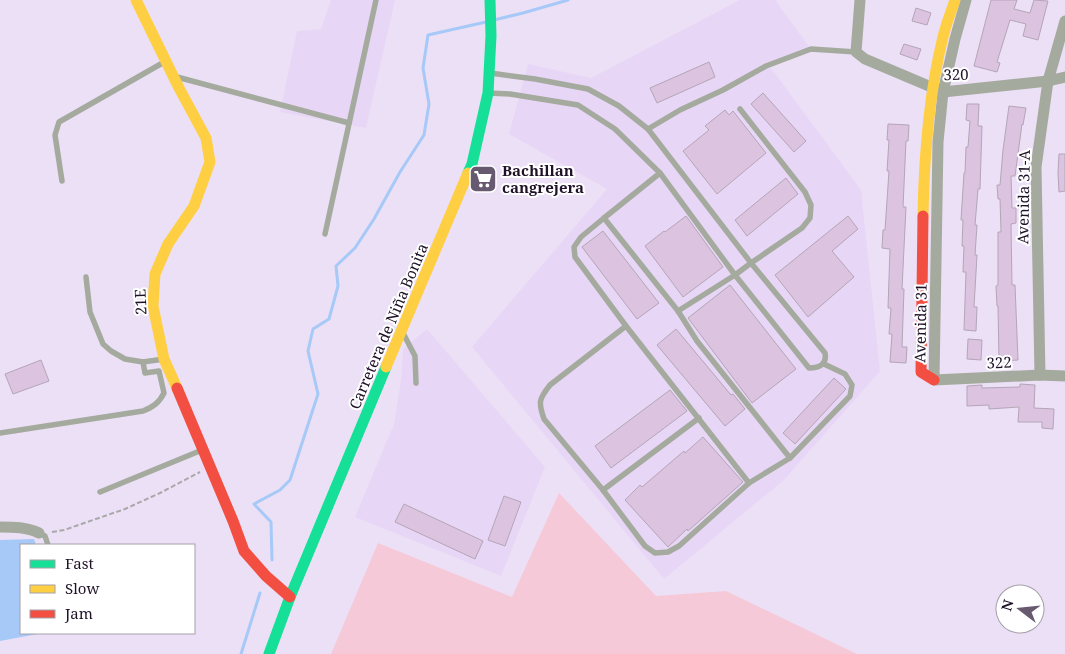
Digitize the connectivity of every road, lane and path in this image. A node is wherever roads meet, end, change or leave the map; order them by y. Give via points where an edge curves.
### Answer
1 (136, 0) edge
2 (376, 0) edge
3 (490, 0) edge
4 (860, 0) edge
5 (955, 0) edge
6 (966, 0) edge
7 (1065, 22) edge
8 (856, 52) junction
9 (166, 61) junction
10 (490, 73) junction
11 (173, 76) junction
12 (1065, 76) edge
13 (1048, 81) junction
14 (938, 90) junction
15 (488, 93) junction
16 (740, 109) dead end
17 (349, 123) junction
18 (648, 128) junction
19 (660, 173) junction
20 (62, 181) dead end
21 (604, 218) junction
22 (325, 234) dead end
23 (751, 263) junction
24 (736, 275) junction
25 (86, 277) dead end
26 (678, 311) junction
27 (626, 326) junction
28 (402, 330) junction
29 (164, 359) junction
30 (143, 362) junction
31 (824, 364) junction
32 (1040, 376) junction
33 (1065, 376) edge
34 (934, 380) joint
35 (416, 383) dead end
36 (699, 418) junction
37 (0, 433) edge
38 (204, 450) junction
39 (790, 458) junction
40 (212, 469) junction
41 (749, 483) junction
42 (604, 490) junction
43 (100, 492) dead end
44 (0, 527) edge
45 (39, 533) junction
46 (48, 544) edge
47 (290, 597) junction
48 (269, 654) edge

1 - 9 street, 21E
2 - 17 lane
3 - 10 street, Carretera de Niña Bonita
4 - 8 street
5 - 14 street, Avenida 31 via 943,36
6 - 14 street, Avenida 31
7 - 13 street, Avenida 31-A
8 - 14 street, 320 via 865,59
8 - 18 lane via 811,49 766,66
9 - 11 street, 21E
9 - 20 lane via 59,122 55,135
10 - 15 street, Carretera de Niña Bonita
10 - 18 lane via 588,89 619,106
11 - 17 lane
11 - 29 street, 21E via 206,138 210,162 194,206 168,244 155,274 152,306
12 - 13 street, 320
13 - 14 street, 320
13 - 32 street, Avenida 31-A via 1036,167
14 - 34 street, Avenida 31 via 924,172 921,372
15 - 19 lane via 578,105 615,129
15 - 28 street, Carretera de Niña Bonita via 472,164
16 - 23 lane via 805,192 811,205 810,218 802,228
17 - 22 lane
18 - 23 lane
19 - 21 lane
19 - 24 lane
21 - 26 lane
21 - 27 lane via 574,246 574,257
23 - 24 lane
23 - 31 lane via 825,353
24 - 26 lane
24 - 31 lane via 809,368
25 - 30 lane via 90,312 103,344 125,359
26 - 39 lane via 697,341
27 - 36 lane
27 - 42 lane via 550,385 541,397 544,419
28 - 35 lane via 415,356
28 - 47 street, Carretera de Niña Bonita
29 - 30 lane
29 - 38 street, 21E
30 - 37 lane via 144,373 159,371 164,393 153,407
31 - 39 lane via 844,374 852,385 850,396
32 - 33 street, 322
32 - 34 street, 322
36 - 41 lane
36 - 42 lane
38 - 40 street, 21E
38 - 43 lane
39 - 41 lane
40 - 45 path via 197,473 125,509 64,530
40 - 47 street, 21E via 244,551
41 - 42 lane via 678,546 668,552 655,553 645,546
44 - 45 street
45 - 46 lane via 45,536
47 - 48 street, Carretera de Niña Bonita

